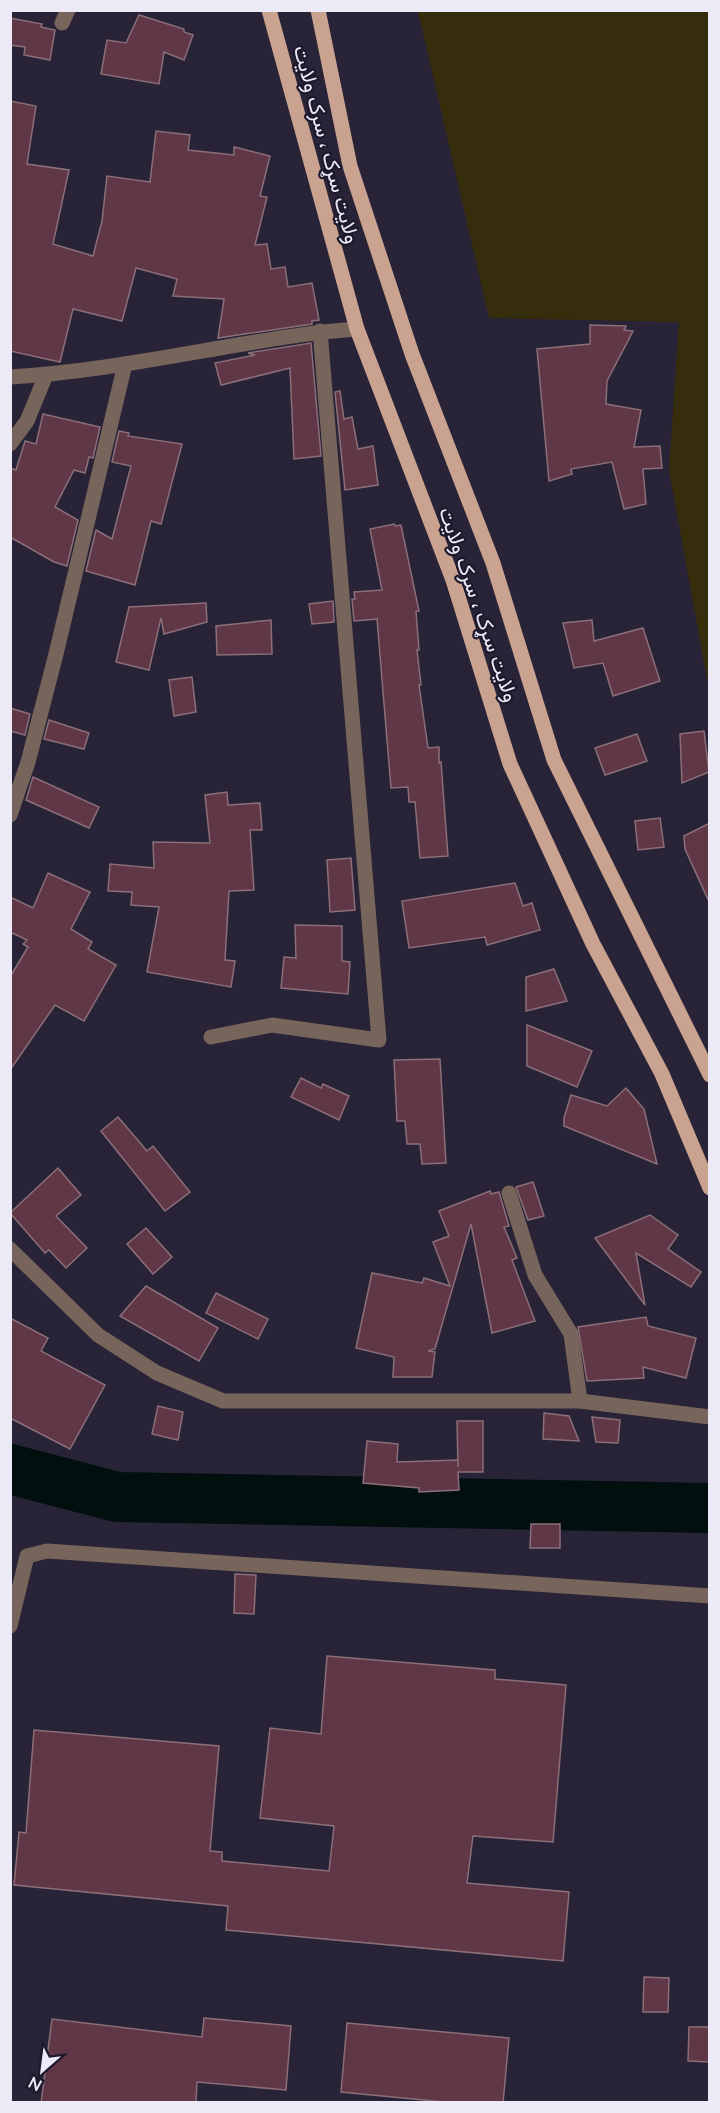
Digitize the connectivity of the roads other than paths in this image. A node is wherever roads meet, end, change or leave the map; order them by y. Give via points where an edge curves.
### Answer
1 (269, 10) edge
2 (318, 10) edge
3 (357, 329) junction
4 (320, 331) junction
5 (125, 364) junction
6 (46, 375) junction
7 (10, 377) edge
8 (10, 444) edge
9 (10, 814) edge
10 (211, 1037) dead end
11 (705, 1053) edge
12 (710, 1075) edge
13 (710, 1188) edge
14 (509, 1193) dead end
15 (10, 1249) edge
16 (580, 1401) junction
17 (710, 1417) edge
18 (710, 1596) edge
19 (10, 1626) edge

1 - 3 main road, ولایت سړک ، سرک ولایت
2 - 11 main road, ولایت سړک ، سرک ولایت via 350,166 412,354 493,563 554,760
3 - 4 street
3 - 13 main road, ولایت سړک ، سرک ولایت via 453,580 510,764 593,944 662,1074
4 - 5 street
4 - 10 street via 379,1040 272,1025
5 - 6 street
5 - 9 street via 48,686
6 - 7 street
6 - 8 street via 27,421
11 - 12 main road, ولایت سړک ، سرک ولایت
14 - 16 street via 535,1275 571,1334
15 - 16 street via 99,1335 158,1373 223,1401
16 - 17 street
18 - 19 street via 46,1551 27,1556

